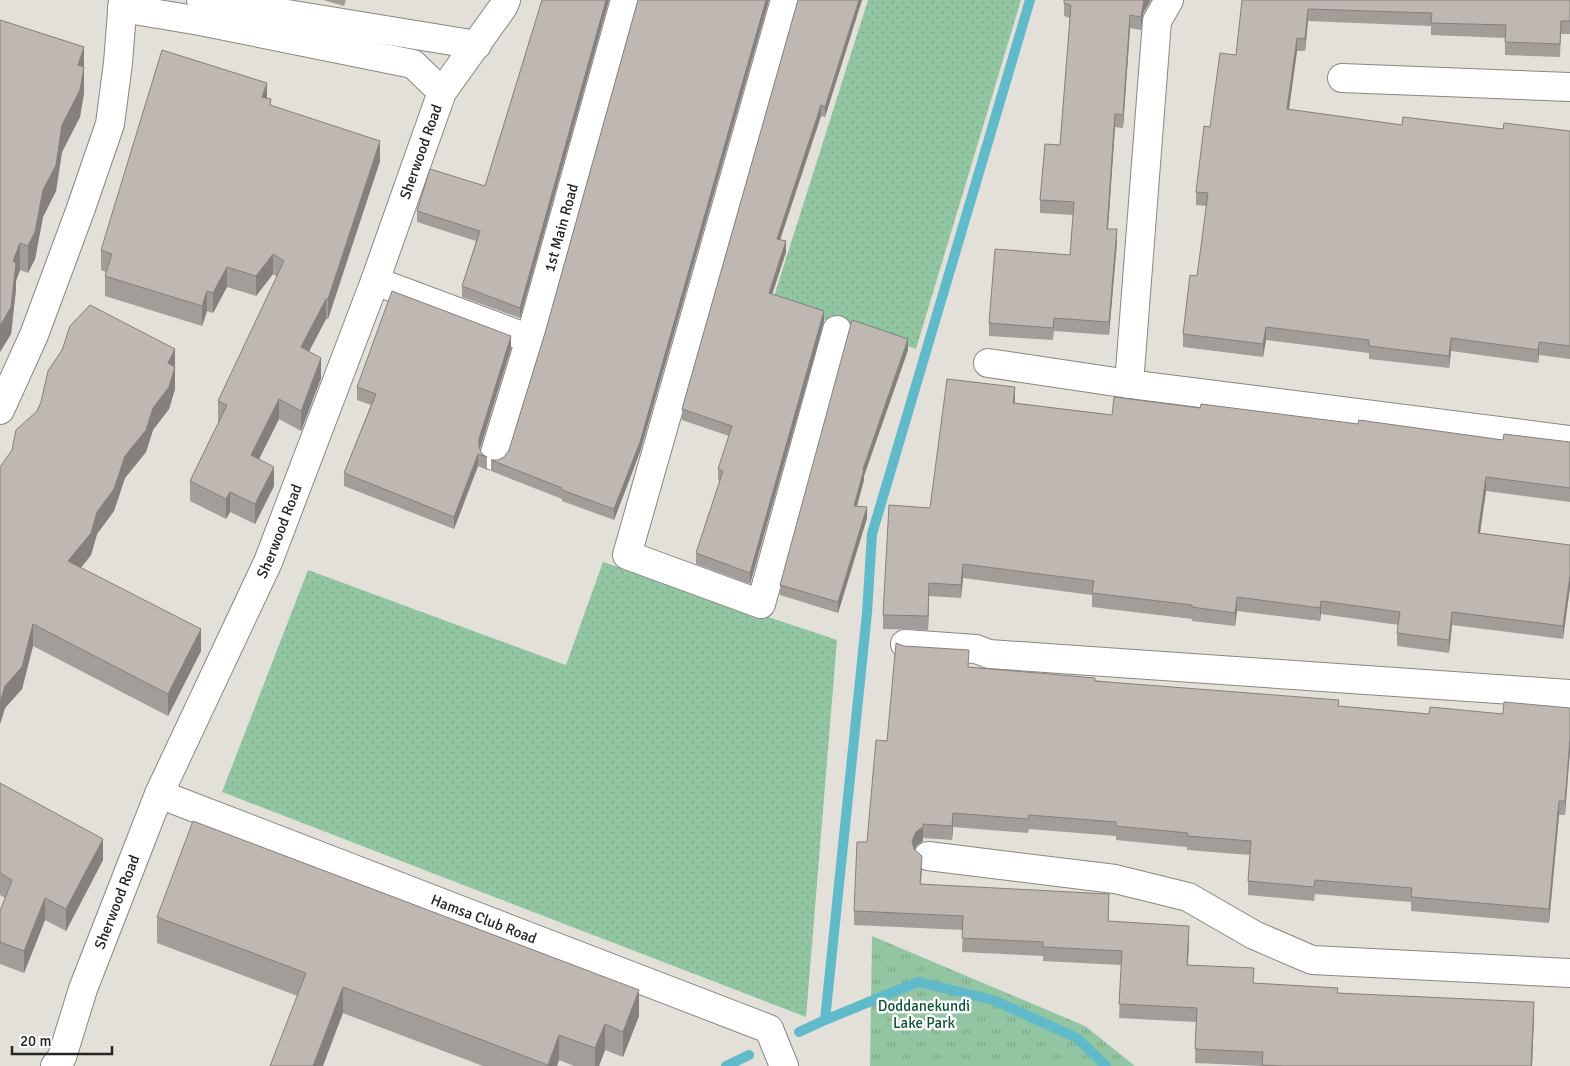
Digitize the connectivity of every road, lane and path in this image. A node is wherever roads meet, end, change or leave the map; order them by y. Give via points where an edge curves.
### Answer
1 (201, 0) edge
2 (506, 0) edge
3 (626, 0) edge
4 (785, 0) edge
5 (1168, 0) edge
6 (122, 4) edge
7 (477, 45) junction
8 (1342, 78) dead end
9 (1570, 88) edge
10 (442, 92) junction
11 (375, 280) junction
12 (838, 330) dead end
13 (530, 339) junction
14 (988, 363) dead end
15 (1130, 384) junction
16 (0, 410) edge
17 (1570, 440) edge
18 (494, 456) dead end
19 (905, 644) edge
20 (1570, 694) edge
21 (159, 794) junction
22 (928, 856) dead end
23 (1570, 973) edge
24 (55, 1066) edge
25 (784, 1066) edge

1 - 7 street
2 - 7 street, Sherwood Road
3 - 13 street, 1st Main Road
4 - 12 street via 626,555 761,604
5 - 15 street via 1157,21
6 - 10 street via 413,64
6 - 16 street via 110,124 34,335
7 - 10 street, Sherwood Road
8 - 9 street
10 - 11 street, Sherwood Road
11 - 13 street
11 - 21 street, Sherwood Road via 268,562
13 - 18 street, 1st Main Road
14 - 15 street
15 - 17 street
19 - 20 street via 976,649 989,654
21 - 24 street, Sherwood Road via 83,989 62,1057
21 - 25 street, Hamsa Club Road via 769,1029
22 - 23 street via 1115,879 1188,898 1254,935 1312,960

